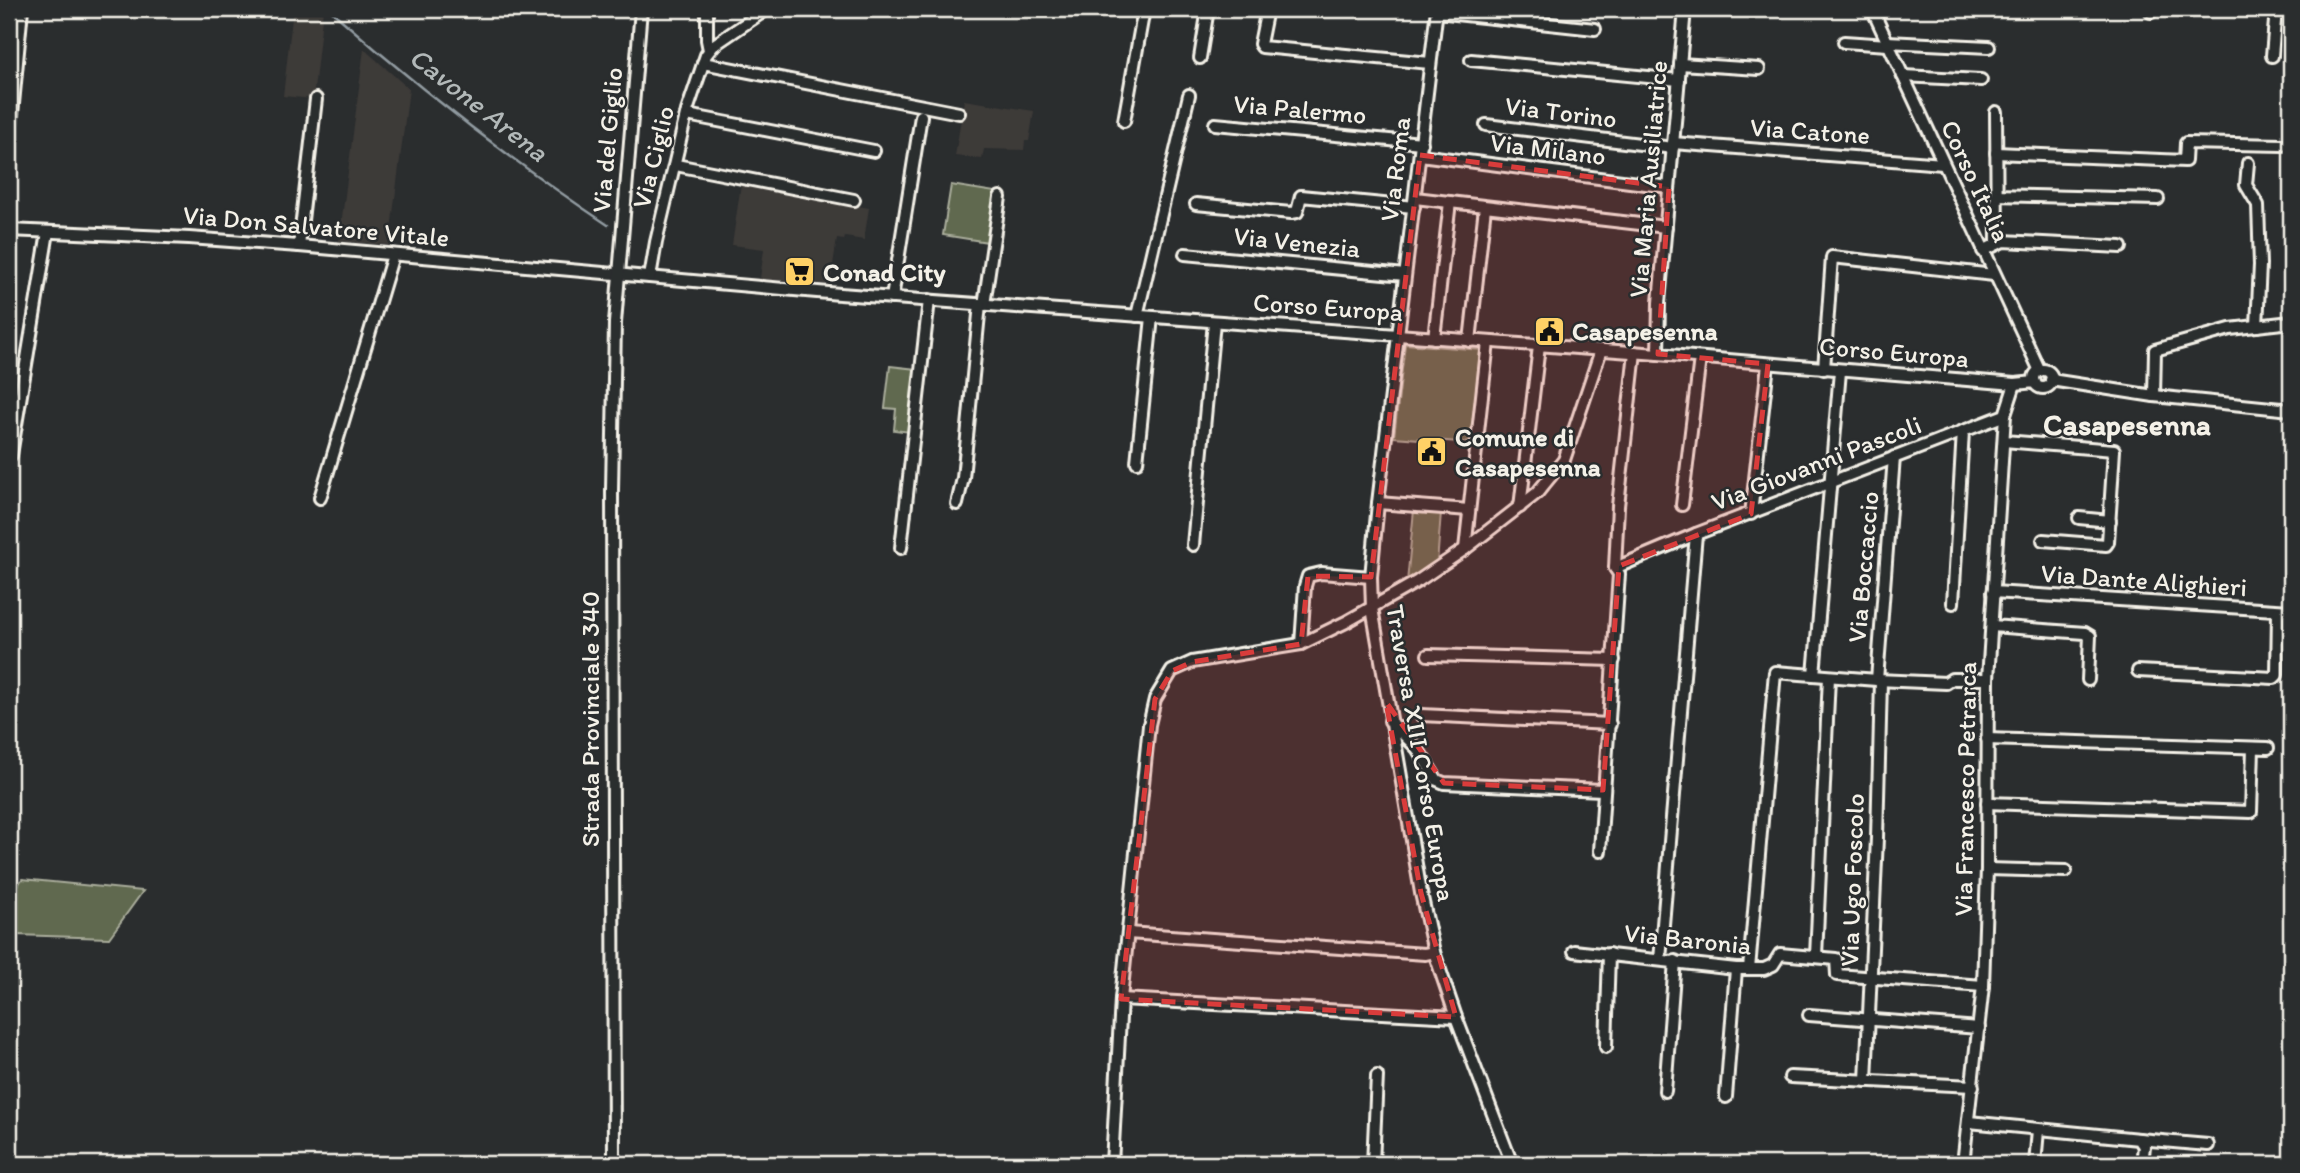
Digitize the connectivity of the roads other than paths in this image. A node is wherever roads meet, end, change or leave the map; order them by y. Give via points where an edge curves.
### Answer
1 (22, 9) edge
2 (642, 9) edge
3 (708, 9) edge
4 (767, 9) edge
5 (1143, 9) edge
6 (1208, 9) edge
7 (1267, 9) edge
8 (1685, 9) edge
9 (1872, 9) edge
10 (2276, 9) edge
11 (1437, 10) edge
12 (1595, 29) dead end
13 (1844, 42) dead end
14 (1888, 43) junction
15 (1989, 47) dead end
16 (709, 50) junction
17 (2272, 56) dead end
18 (1200, 58) dead end
19 (1471, 60) dead end
20 (703, 63) junction
21 (1430, 63) junction
22 (1680, 64) junction
23 (1759, 69) dead end
24 (1903, 76) junction
25 (1679, 80) junction
26 (1982, 80) dead end
27 (1189, 95) dead end
28 (316, 99) dead end
29 (1996, 112) dead end
30 (960, 113) dead end
31 (687, 115) junction
32 (921, 116) dead end
33 (1124, 121) dead end
34 (1215, 124) dead end
35 (1486, 125) dead end
36 (2283, 145) dead end
37 (9, 146) edge
38 (1673, 146) junction
39 (1421, 149) junction
40 (874, 151) dead end
41 (1996, 153) junction
42 (2248, 163) dead end
43 (1943, 164) junction
44 (676, 165) junction
45 (1669, 187) junction
46 (1996, 195) junction
47 (1000, 197) dead end
48 (2158, 199) dead end
49 (854, 200) dead end
50 (1415, 202) junction
51 (1450, 202) junction
52 (1196, 204) dead end
53 (1485, 207) junction
54 (1665, 227) junction
55 (9, 230) edge
56 (48, 232) junction
57 (1997, 244) junction
58 (299, 246) junction
59 (2121, 247) dead end
60 (1983, 251) junction
61 (1185, 254) dead end
62 (393, 255) junction
63 (619, 274) junction
64 (1405, 275) junction
65 (1994, 275) junction
66 (650, 277) junction
67 (892, 298) junction
68 (929, 300) junction
69 (982, 304) junction
70 (1137, 316) junction
71 (1152, 317) junction
72 (1214, 322) junction
73 (2291, 322) edge
74 (2257, 326) junction
75 (1397, 335) junction
76 (1434, 338) junction
77 (1470, 341) junction
78 (1488, 342) junction
79 (1539, 346) junction
80 (1601, 350) junction
81 (1634, 352) junction
82 (1658, 354) junction
83 (1700, 358) junction
84 (1768, 364) junction
85 (1824, 369) junction
86 (1840, 371) junction
87 (2040, 371) junction
88 (2051, 380) junction
89 (2035, 382) junction
90 (2015, 384) junction
91 (2154, 396) junction
92 (2291, 410) edge
93 (2005, 415) junction
94 (1963, 431) junction
95 (2004, 441) junction
96 (11, 454) dead end
97 (1894, 457) junction
98 (1137, 461) dead end
99 (1830, 482) junction
100 (320, 498) dead end
101 (1378, 503) junction
102 (957, 504) dead end
103 (1682, 505) dead end
104 (1520, 507) junction
105 (1469, 510) junction
106 (1751, 514) junction
107 (2079, 519) dead end
108 (2110, 521) junction
109 (1696, 534) junction
110 (2043, 540) dead end
111 (1193, 545) dead end
112 (901, 548) dead end
113 (1465, 549) junction
114 (1615, 568) junction
115 (1371, 577) junction
116 (1993, 592) junction
117 (1953, 603) dead end
118 (1371, 608) junction
119 (2291, 611) edge
120 (2278, 612) junction
121 (1992, 626) junction
122 (1301, 644) junction
123 (1428, 654) dead end
124 (1614, 660) junction
125 (2138, 671) dead end
126 (1814, 675) junction
127 (1829, 677) junction
128 (1988, 679) junction
129 (1879, 680) junction
130 (2088, 680) dead end
131 (1421, 715) dead end
132 (1390, 721) junction
133 (1610, 724) junction
134 (1987, 739) junction
135 (2253, 748) junction
136 (2268, 748) dead end
137 (1603, 790) junction
138 (1987, 803) junction
139 (1600, 851) dead end
140 (1987, 869) junction
141 (2066, 871) dead end
142 (1128, 933) junction
143 (1574, 951) dead end
144 (1434, 952) junction
145 (1609, 954) junction
146 (1816, 956) junction
147 (1660, 960) junction
148 (1675, 961) junction
149 (1736, 969) junction
150 (1749, 969) junction
151 (1871, 978) junction
152 (1983, 986) junction
153 (1121, 999) junction
154 (1809, 1016) dead end
155 (1456, 1017) junction
156 (1869, 1020) junction
157 (1979, 1028) junction
158 (1606, 1047) dead end
159 (1377, 1076) dead end
160 (1790, 1077) dead end
161 (1866, 1081) junction
162 (1973, 1086) junction
163 (1665, 1091) dead end
164 (1726, 1097) dead end
165 (1969, 1122) junction
166 (2038, 1130) junction
167 (2139, 1139) junction
168 (2208, 1145) dead end
169 (614, 1164) edge
170 (1112, 1164) edge
171 (1373, 1164) edge
172 (1512, 1164) edge
173 (1963, 1164) edge
174 (2035, 1164) edge
175 (2142, 1164) edge

1 - 37 street
2 - 63 street, Via del Giglio
3 - 16 street, Via Ciglio
4 - 16 street, Via Ciglio
5 - 33 street
6 - 18 street
7 - 21 street via 1262,47
8 - 22 street, Via Maria Ausiliatrice
9 - 14 street, Corso Italia
10 - 17 street
11 - 12 street
11 - 21 street, Via Roma
13 - 14 street
14 - 15 street
14 - 24 street, Corso Italia
16 - 20 street, Via Ciglio
19 - 25 street
20 - 30 street
20 - 31 street, Via Ciglio
21 - 39 street, Via Roma
22 - 23 street
22 - 25 street, Via Maria Ausiliatrice
24 - 26 street
24 - 43 street, Corso Italia
25 - 38 street, Via Maria Ausiliatrice
27 - 70 street
28 - 58 street
29 - 41 street
31 - 40 street
31 - 44 street, Via Ciglio
32 - 67 street
34 - 39 street, Via Palermo
35 - 38 street, Via Torino
36 - 41 street via 2186,142 2185,161
38 - 43 street, Via Catone
38 - 45 street, Via Maria Ausiliatrice
39 - 45 street, Via Milano
39 - 50 street, Via Roma
41 - 46 street
42 - 74 street via 2246,185 2258,205
43 - 60 street, Corso Italia
44 - 49 street
44 - 66 street, Via Ciglio
45 - 54 street, Via Maria Ausiliatrice
46 - 48 street
46 - 57 street
47 - 69 street
50 - 51 street
50 - 52 street via 1301,196 1299,209 1291,213
50 - 64 street, Via Roma
51 - 53 street
51 - 76 street
53 - 54 street
53 - 77 street
54 - 82 street, Via Maria Ausiliatrice
55 - 56 street, Via Don Salvatore Vitale
56 - 58 street, Via Don Salvatore Vitale
56 - 96 street
57 - 59 street
57 - 60 street
58 - 62 street, Via Don Salvatore Vitale
60 - 65 street, Corso Italia
61 - 64 street, Via Venezia
62 - 63 street, Via Don Salvatore Vitale
62 - 100 street
63 - 66 street, Corso Europa
63 - 169 street, Strada Provinciale 340 via 612,490
64 - 75 street, Via Roma
65 - 85 street via 1832,257
65 - 87 street, Corso Italia
66 - 67 street, Corso Europa
67 - 68 street, Corso Europa
68 - 69 street, Corso Europa
68 - 112 street
69 - 70 street, Corso Europa
69 - 102 street
70 - 71 street, Corso Europa
71 - 72 street, Corso Europa
71 - 98 street
72 - 75 street, Corso Europa
72 - 111 street
73 - 74 street
74 - 91 street via 2155,350
75 - 76 street, Corso Europa
75 - 101 street, Traversa XIII Corso Europa
76 - 77 street, Corso Europa
77 - 78 street, Corso Europa
78 - 79 street, Corso Europa
78 - 105 street
79 - 80 street, Corso Europa
79 - 104 street
80 - 81 street, Corso Europa
80 - 104 street via 1564,460
81 - 82 street, Corso Europa
81 - 114 street
82 - 83 street, Corso Europa
83 - 84 street, Corso Europa
83 - 103 street
84 - 85 street, Corso Europa
84 - 106 street
85 - 86 street, Corso Europa
86 - 90 street, Corso Europa
86 - 99 street
87 - 88 street via 2048,372
87 - 89 street
88 - 89 street via 2043,388
88 - 91 street
89 - 90 street, Corso Europa
90 - 93 street
91 - 92 street
93 - 94 street, Via Giovanni Pascoli
93 - 95 street, Via Francesco Petrarca
94 - 97 street, Via Giovanni Pascoli
94 - 117 street
95 - 108 street via 2114,450
95 - 116 street, Via Francesco Petrarca
97 - 99 street, Via Giovanni Pascoli
97 - 129 street, Via Boccaccio
99 - 106 street, Via Giovanni Pascoli
99 - 126 street
101 - 105 street
101 - 115 street, Traversa XIII Corso Europa
104 - 113 street
105 - 113 street
106 - 109 street, Via Giovanni Pascoli
107 - 108 street
108 - 110 street via 2106,545
109 - 114 street, Via Giovanni Pascoli
109 - 147 street
113 - 118 street
114 - 124 street via 1619,574
115 - 118 street, Traversa XIII Corso Europa
115 - 122 street via 1308,576
116 - 120 street, Via Dante Alighieri
116 - 121 street, Via Francesco Petrarca
118 - 122 street
118 - 132 street, Traversa XIII Corso Europa
119 - 120 street, Via Dante Alighieri
120 - 125 street via 2274,678
121 - 128 street, Via Francesco Petrarca
121 - 130 street via 2085,633 2090,636 2091,648
122 - 142 street via 1192,663 1172,671 1155,699
123 - 124 street
124 - 133 street
126 - 127 street
126 - 150 street via 1775,672
127 - 129 street
127 - 146 street
128 - 129 street via 1946,683
128 - 134 street, Via Francesco Petrarca
129 - 151 street, Via Ugo Foscolo
131 - 133 street
132 - 137 street via 1444,783
132 - 144 street, Traversa XIII Corso Europa
133 - 137 street
134 - 135 street
134 - 138 street, Via Francesco Petrarca
135 - 136 street
135 - 138 street via 2252,812
137 - 139 street
138 - 140 street, Via Francesco Petrarca
140 - 141 street
140 - 152 street, Via Francesco Petrarca
142 - 144 street
142 - 153 street
143 - 145 street, Via Baronia
144 - 155 street, Traversa XIII Corso Europa
145 - 147 street, Via Baronia
145 - 158 street
146 - 150 street, Via Baronia via 1780,954 1773,965
146 - 151 street via 1836,959 1837,975
147 - 148 street, Via Baronia
148 - 149 street, Via Baronia
148 - 163 street
149 - 150 street, Via Baronia
149 - 164 street
151 - 152 street
151 - 156 street, Via Ugo Foscolo
152 - 157 street, Via Francesco Petrarca
153 - 155 street
153 - 170 street
154 - 156 street
155 - 172 street, Traversa XIII Corso Europa
156 - 157 street
156 - 161 street, Via Ugo Foscolo
157 - 162 street, Via Francesco Petrarca
159 - 171 street
160 - 161 street
161 - 162 street
162 - 165 street, Via Francesco Petrarca
165 - 166 street
165 - 173 street, Via Francesco Petrarca
166 - 167 street
166 - 174 street
167 - 168 street
167 - 175 street via 2144,1146

